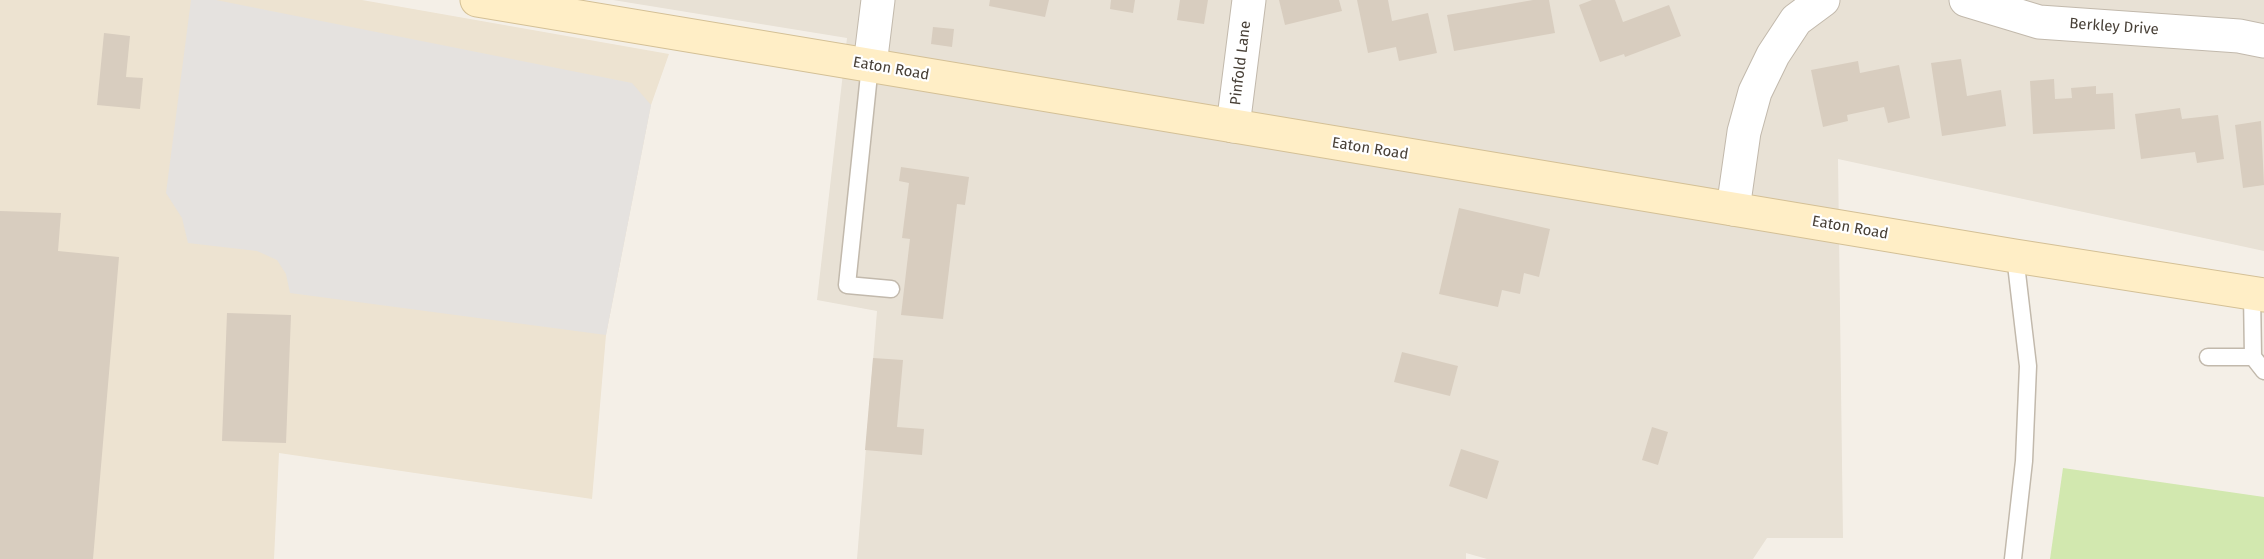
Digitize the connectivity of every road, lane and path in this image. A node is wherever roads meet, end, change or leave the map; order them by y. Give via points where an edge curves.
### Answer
1 (477, 0) edge
2 (879, 0) edge
3 (1249, 0) edge
4 (1823, 0) edge
5 (1966, 0) edge
6 (2264, 41) edge
7 (870, 65) junction
8 (1233, 126) junction
9 (1733, 209) junction
10 (2015, 256) junction
11 (891, 289) dead end
12 (2258, 294) edge
13 (2208, 357) dead end
14 (2253, 357) junction
15 (2264, 371) edge
16 (2013, 559) edge

1 - 7 street, Eaton Road
2 - 7 street
3 - 8 street, Pinfold Lane
4 - 9 street via 1796,20 1755,92 1744,132
5 - 6 street, Berkley Drive via 2039,22
7 - 8 street, Eaton Road
7 - 11 lane via 847,285
8 - 9 street, Eaton Road
9 - 10 street, Eaton Road
10 - 12 street, Eaton Road
10 - 16 lane via 2028,366 2024,460
12 - 14 lane
13 - 14 lane
14 - 15 lane

